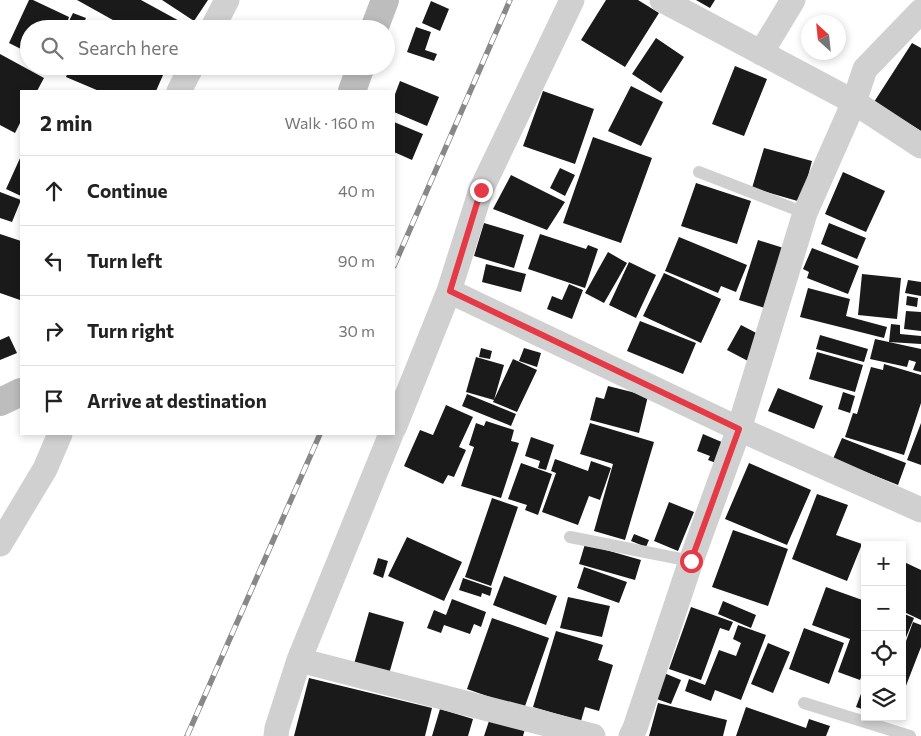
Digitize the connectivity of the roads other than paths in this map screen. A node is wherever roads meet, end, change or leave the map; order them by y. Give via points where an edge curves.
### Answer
1 (227, 0) edge
2 (385, 0) edge
3 (572, 0) edge
4 (662, 0) edge
5 (793, 0) edge
6 (921, 11) edge
7 (217, 20) edge
8 (377, 20) edge
9 (761, 53) junction
10 (187, 75) edge
11 (358, 75) edge
12 (180, 90) edge
13 (352, 90) edge
14 (854, 102) junction
15 (921, 146) edge
16 (699, 172) dead end
17 (805, 213) junction
18 (450, 291) junction
19 (20, 392) edge
20 (0, 402) edge
21 (395, 426) edge
22 (739, 429) junction
23 (60, 435) edge
24 (391, 435) edge
25 (921, 510) edge
26 (570, 537) dead end
27 (0, 544) edge
28 (691, 561) junction
29 (299, 660) junction
30 (804, 703) dead end
31 (276, 736) edge
32 (593, 736) edge
33 (631, 736) edge
34 (910, 736) edge

1 - 7 street
2 - 8 main road
3 - 18 street via 481,190
4 - 9 street
5 - 9 street
6 - 14 street via 865,69
9 - 14 street
10 - 12 street
11 - 13 main road
14 - 15 street
14 - 17 street
16 - 17 lane
17 - 22 street
18 - 21 street
18 - 22 street
19 - 20 main road
22 - 25 street
22 - 28 street
23 - 27 street via 45,469
24 - 29 street
26 - 28 lane
28 - 33 street
29 - 31 street
29 - 32 street
30 - 34 lane

